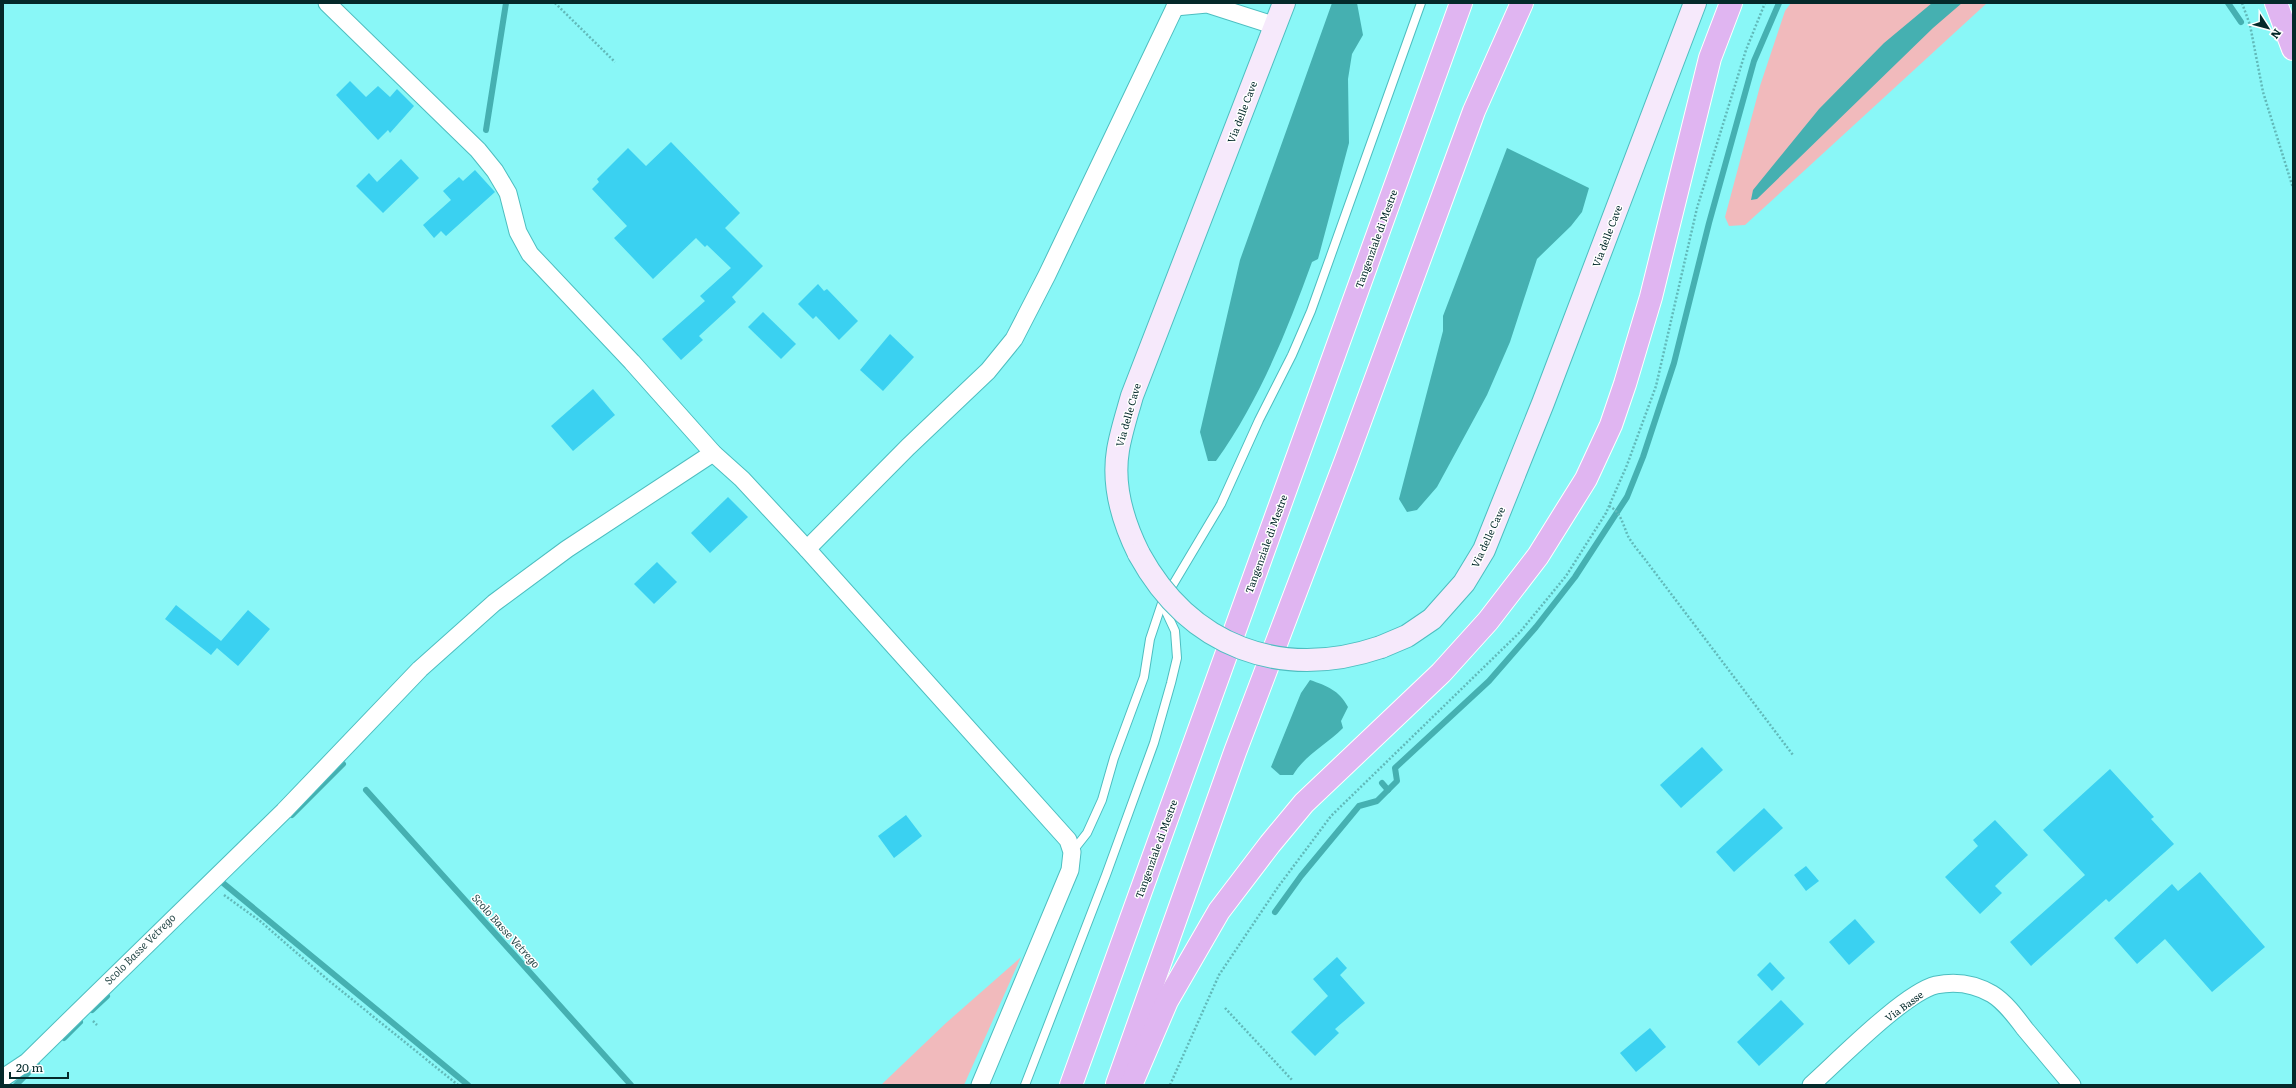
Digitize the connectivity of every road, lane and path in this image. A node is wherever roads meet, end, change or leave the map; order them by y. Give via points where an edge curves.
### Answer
1 (327, 3) edge
2 (555, 3) edge
3 (1284, 3) edge
4 (1421, 3) edge
5 (1461, 3) edge
6 (1522, 3) edge
7 (1695, 3) edge
8 (1731, 3) edge
9 (2242, 3) edge
10 (2276, 3) edge
11 (1176, 5) edge
12 (1276, 26) junction
13 (2293, 49) edge
14 (615, 62) dead end
15 (2293, 188) edge
16 (713, 453) junction
17 (1609, 506) dead end
18 (807, 549) junction
19 (1162, 603) junction
20 (1793, 755) dead end
21 (1072, 852) junction
22 (207, 886) junction
23 (1225, 1008) dead end
24 (3, 1078) edge
25 (1294, 1081) dead end
26 (458, 1085) edge
27 (980, 1085) edge
28 (1025, 1085) edge
29 (1071, 1085) edge
30 (1116, 1085) edge
31 (1131, 1085) edge
32 (1811, 1085) edge
33 (2072, 1085) edge

1 - 16 street via 478,150 508,193 518,232 530,254
2 - 14 path
3 - 12 main road, Via delle Cave
4 - 19 lane via 1311,311 1221,504
5 - 29 highway, Tangenziale di Mestre
6 - 30 highway via 1474,111 1235,752
7 - 12 main road, Via delle Cave, bridge via 1544,403 1484,550 1464,583 1432,619 1406,636 1381,647 1341,658 1301,661 1260,655 1241,648 1205,630 1174,604 1148,572 1126,527 1120,508 1118,483 1118,451 1132,396
8 - 31 highway via 1710,58 1651,297 1625,384 1611,425 1586,479 1538,556 1488,621 1441,673 1304,803 1228,899 1168,1000
9 - 15 path via 2250,25 2263,92
10 - 13 highway
11 - 12 street via 1207,4
11 - 18 street via 1014,339 988,372 908,447
16 - 18 street via 742,479
16 - 22 street via 567,549 494,603 420,669 284,811
17 - 20 path via 1623,522 1628,536
18 - 21 street via 1065,835
19 - 21 lane via 1150,639 1144,677 1114,758 1102,800 1087,833
19 - 28 lane via 1175,631 1177,658 1154,743
21 - 27 street via 1068,876
22 - 24 street via 27,1062
22 - 26 path via 230,898 260,921 328,980
23 - 25 path
32 - 33 street, Via Basse via 1914,996 1935,986 1956,982 1992,994 2012,1013

